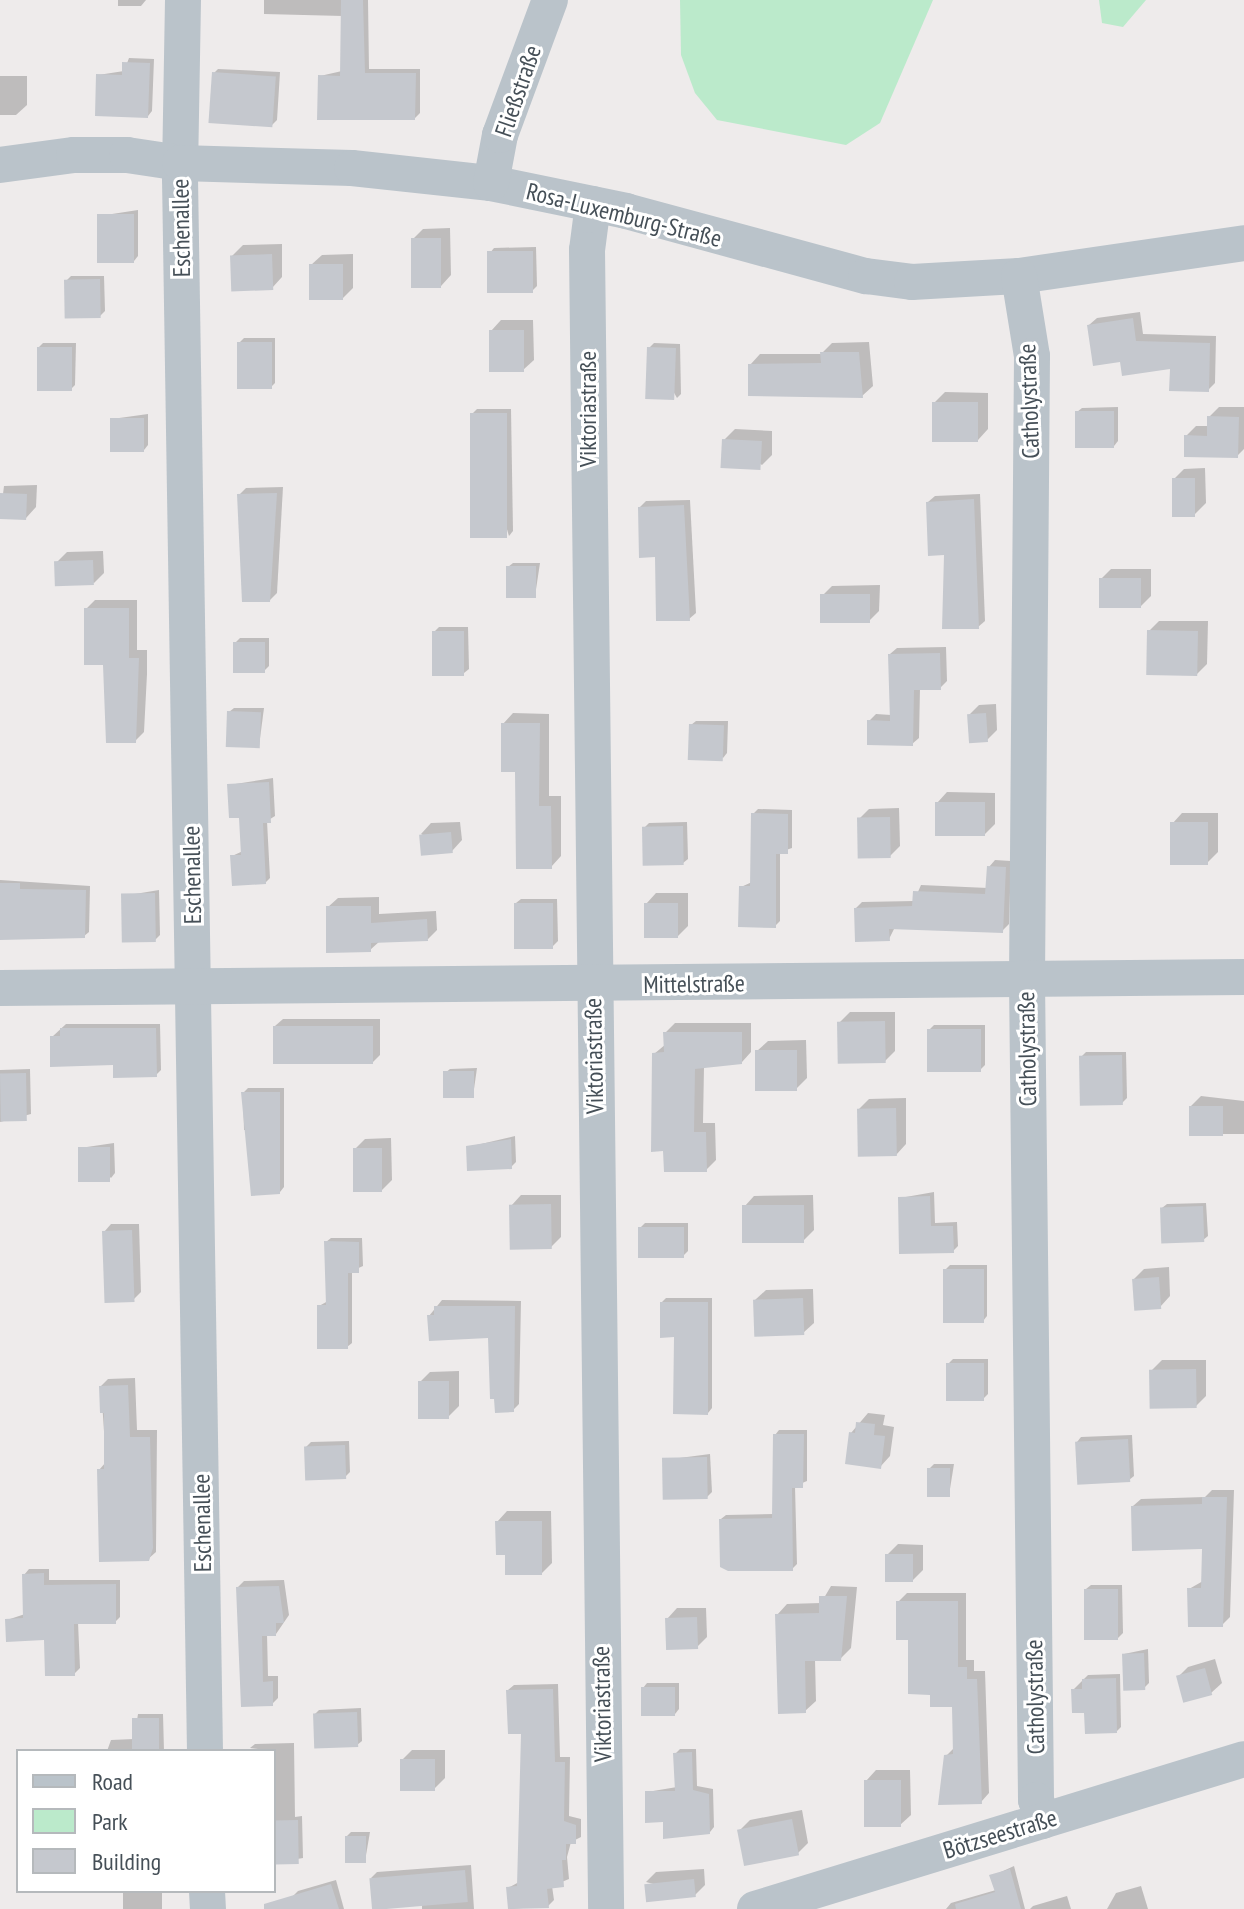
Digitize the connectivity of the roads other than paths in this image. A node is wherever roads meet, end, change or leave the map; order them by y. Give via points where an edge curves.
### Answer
1 (183, 0) edge
2 (550, 0) edge
3 (180, 163) junction
4 (0, 165) edge
5 (491, 183) junction
6 (593, 204) junction
7 (1244, 243) edge
8 (1019, 276) junction
9 (1244, 977) edge
10 (1027, 980) junction
11 (593, 986) junction
12 (0, 988) edge
13 (194, 988) junction
14 (205, 1749) edge
15 (1244, 1759) edge
16 (1043, 1821) junction
17 (606, 1909) edge
18 (755, 1909) edge

1 - 3 street, Eschenallee
2 - 5 street, Fließstraße via 500,135
3 - 4 street, Rosa-Luxemburg-Straße via 74,155
3 - 5 street, Rosa-Luxemburg-Straße via 352,168
3 - 13 street, Eschenallee
5 - 6 street, Rosa-Luxemburg-Straße
6 - 8 street, Rosa-Luxemburg-Straße via 866,276 912,282
6 - 11 street, Viktoriastraße via 587,250
7 - 8 street, Rosa-Luxemburg-Straße
8 - 10 street, Catholystraße via 1032,356
9 - 10 street, Mittelstraße
10 - 11 street, Mittelstraße
10 - 16 street, Catholystraße via 1036,1800
11 - 13 street, Mittelstraße
11 - 17 street, Viktoriastraße
12 - 13 street, Mittelstraße
13 - 14 street, Eschenallee
15 - 16 street, Bötzseestraße
16 - 18 street, Bötzseestraße

